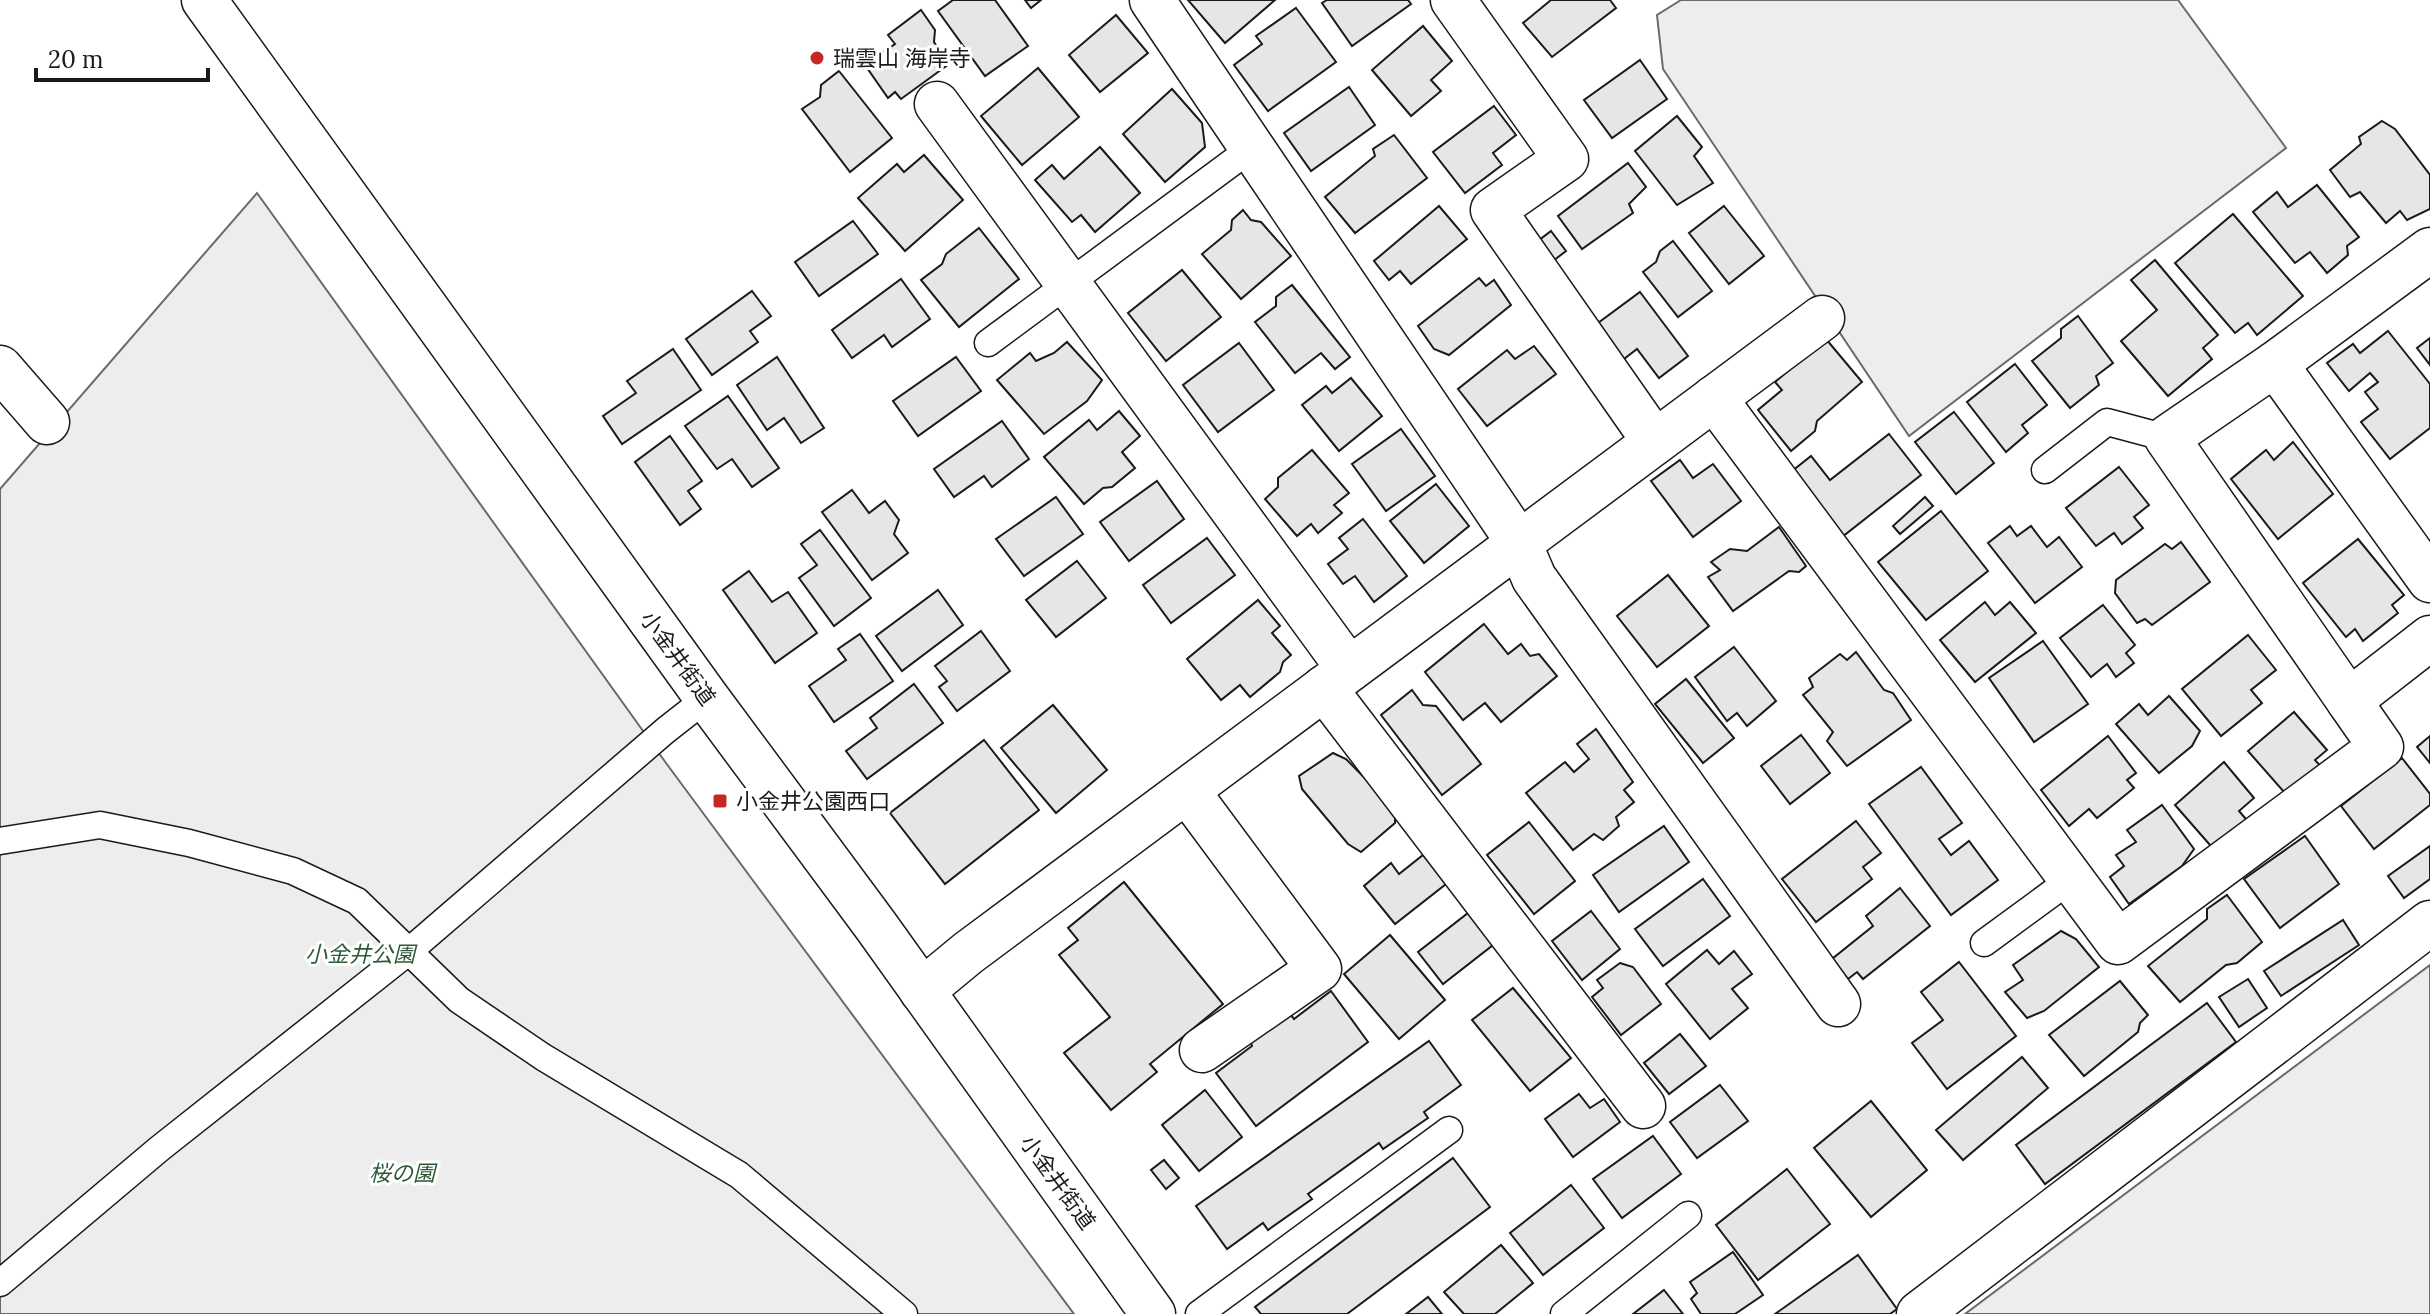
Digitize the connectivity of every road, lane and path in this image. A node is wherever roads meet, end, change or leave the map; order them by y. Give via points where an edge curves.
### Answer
1 (204, 0) edge
2 (1152, 0) edge
3 (1453, 0) edge
4 (937, 104) dead end
5 (1253, 147) junction
6 (2430, 250) edge
7 (1067, 282) junction
8 (1822, 318) dead end
9 (988, 343) dead end
10 (2275, 364) junction
11 (0, 368) edge
12 (1714, 398) junction
13 (47, 422) dead end
14 (2167, 438) junction
15 (1655, 442) junction
16 (2045, 470) dead end
17 (1519, 543) junction
18 (2430, 580) edge
19 (2430, 638) edge
20 (1337, 679) junction
21 (707, 698) junction
22 (2349, 701) junction
23 (1187, 791) junction
24 (0, 841) edge
25 (2070, 880) junction
26 (2430, 923) edge
27 (1984, 943) dead end
28 (408, 952) junction
29 (922, 991) junction
30 (1838, 1004) dead end
31 (1202, 1050) dead end
32 (1643, 1106) dead end
33 (1449, 1130) dead end
34 (1688, 1215) dead end
35 (0, 1283) edge
36 (904, 1314) edge
37 (1153, 1314) edge
38 (1199, 1314) edge
39 (1564, 1314) edge
40 (1919, 1314) edge

1 - 21 street, 小金井街道
2 - 5 street
3 - 15 street via 1566,159 1493,210
4 - 7 street
5 - 7 lane
5 - 17 street
6 - 10 street
7 - 9 lane
7 - 20 street
8 - 12 street
10 - 14 street
10 - 18 street
11 - 13 street
12 - 15 street
12 - 25 street
14 - 16 lane via 2107,422
14 - 22 street
15 - 17 street
17 - 20 street
17 - 30 street via 1534,578
19 - 22 street
20 - 23 street
20 - 32 street
21 - 28 lane
21 - 29 street, 小金井街道
22 - 25 street via 2381,747 2118,942
23 - 29 street
23 - 31 street via 1319,969
24 - 28 lane via 100,825 293,871 357,901
25 - 27 lane
26 - 40 street
28 - 35 lane
28 - 36 lane via 459,1000 543,1057 739,1175
29 - 37 street, 小金井街道
33 - 38 lane
34 - 39 lane

